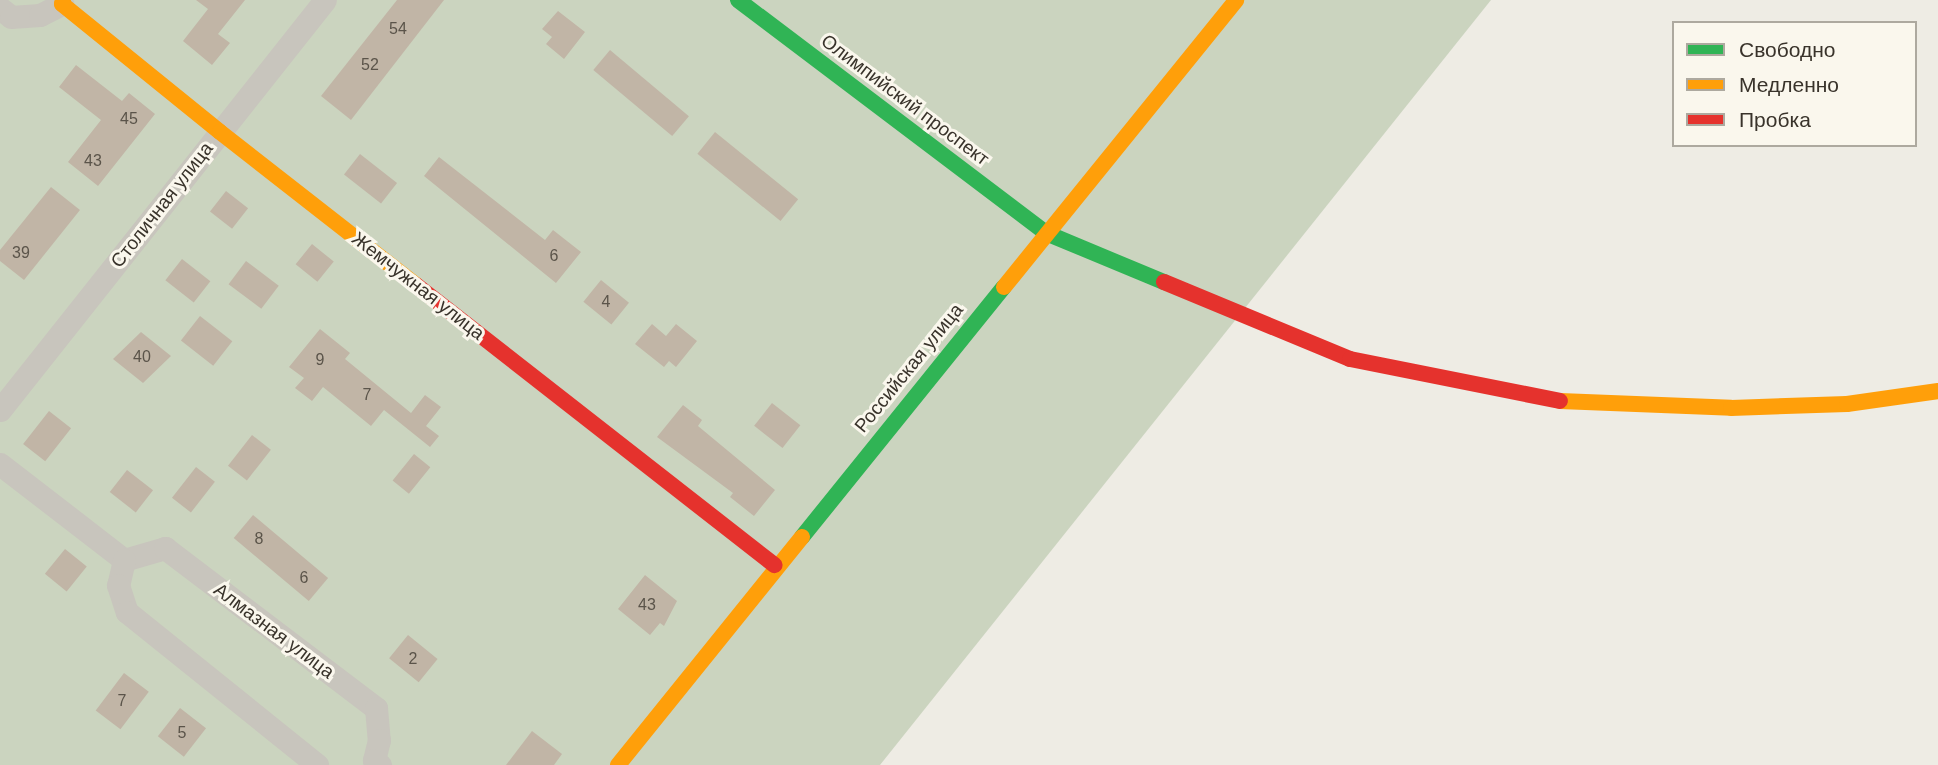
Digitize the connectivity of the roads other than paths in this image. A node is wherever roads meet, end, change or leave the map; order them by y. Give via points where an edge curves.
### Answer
1 (325, 0) edge
2 (738, 0) edge
3 (1236, 0) edge
4 (63, 2) edge
5 (0, 8) edge
6 (220, 132) junction
7 (1046, 233) junction
8 (1938, 391) edge
9 (0, 410) edge
10 (0, 464) edge
11 (124, 559) junction
12 (775, 565) junction
13 (373, 763) edge
14 (317, 765) edge
15 (618, 765) edge

1 - 6 street, Столичная улица
2 - 7 street, Олимпийский проспект
3 - 7 street, Российская улица
4 - 5 street, Жемчужная улица via 40,15 11,16
4 - 6 street, Жемчужная улица
6 - 9 street, Столичная улица
6 - 12 street, Жемчужная улица
7 - 8 street, Олимпийский проспект via 1350,359 1541,400 1731,408 1847,404
7 - 12 street, Российская улица
10 - 11 street
11 - 13 street, Алмазная улица via 165,548 376,708 379,740
11 - 14 street via 118,585 127,612
12 - 15 street, Российская улица

